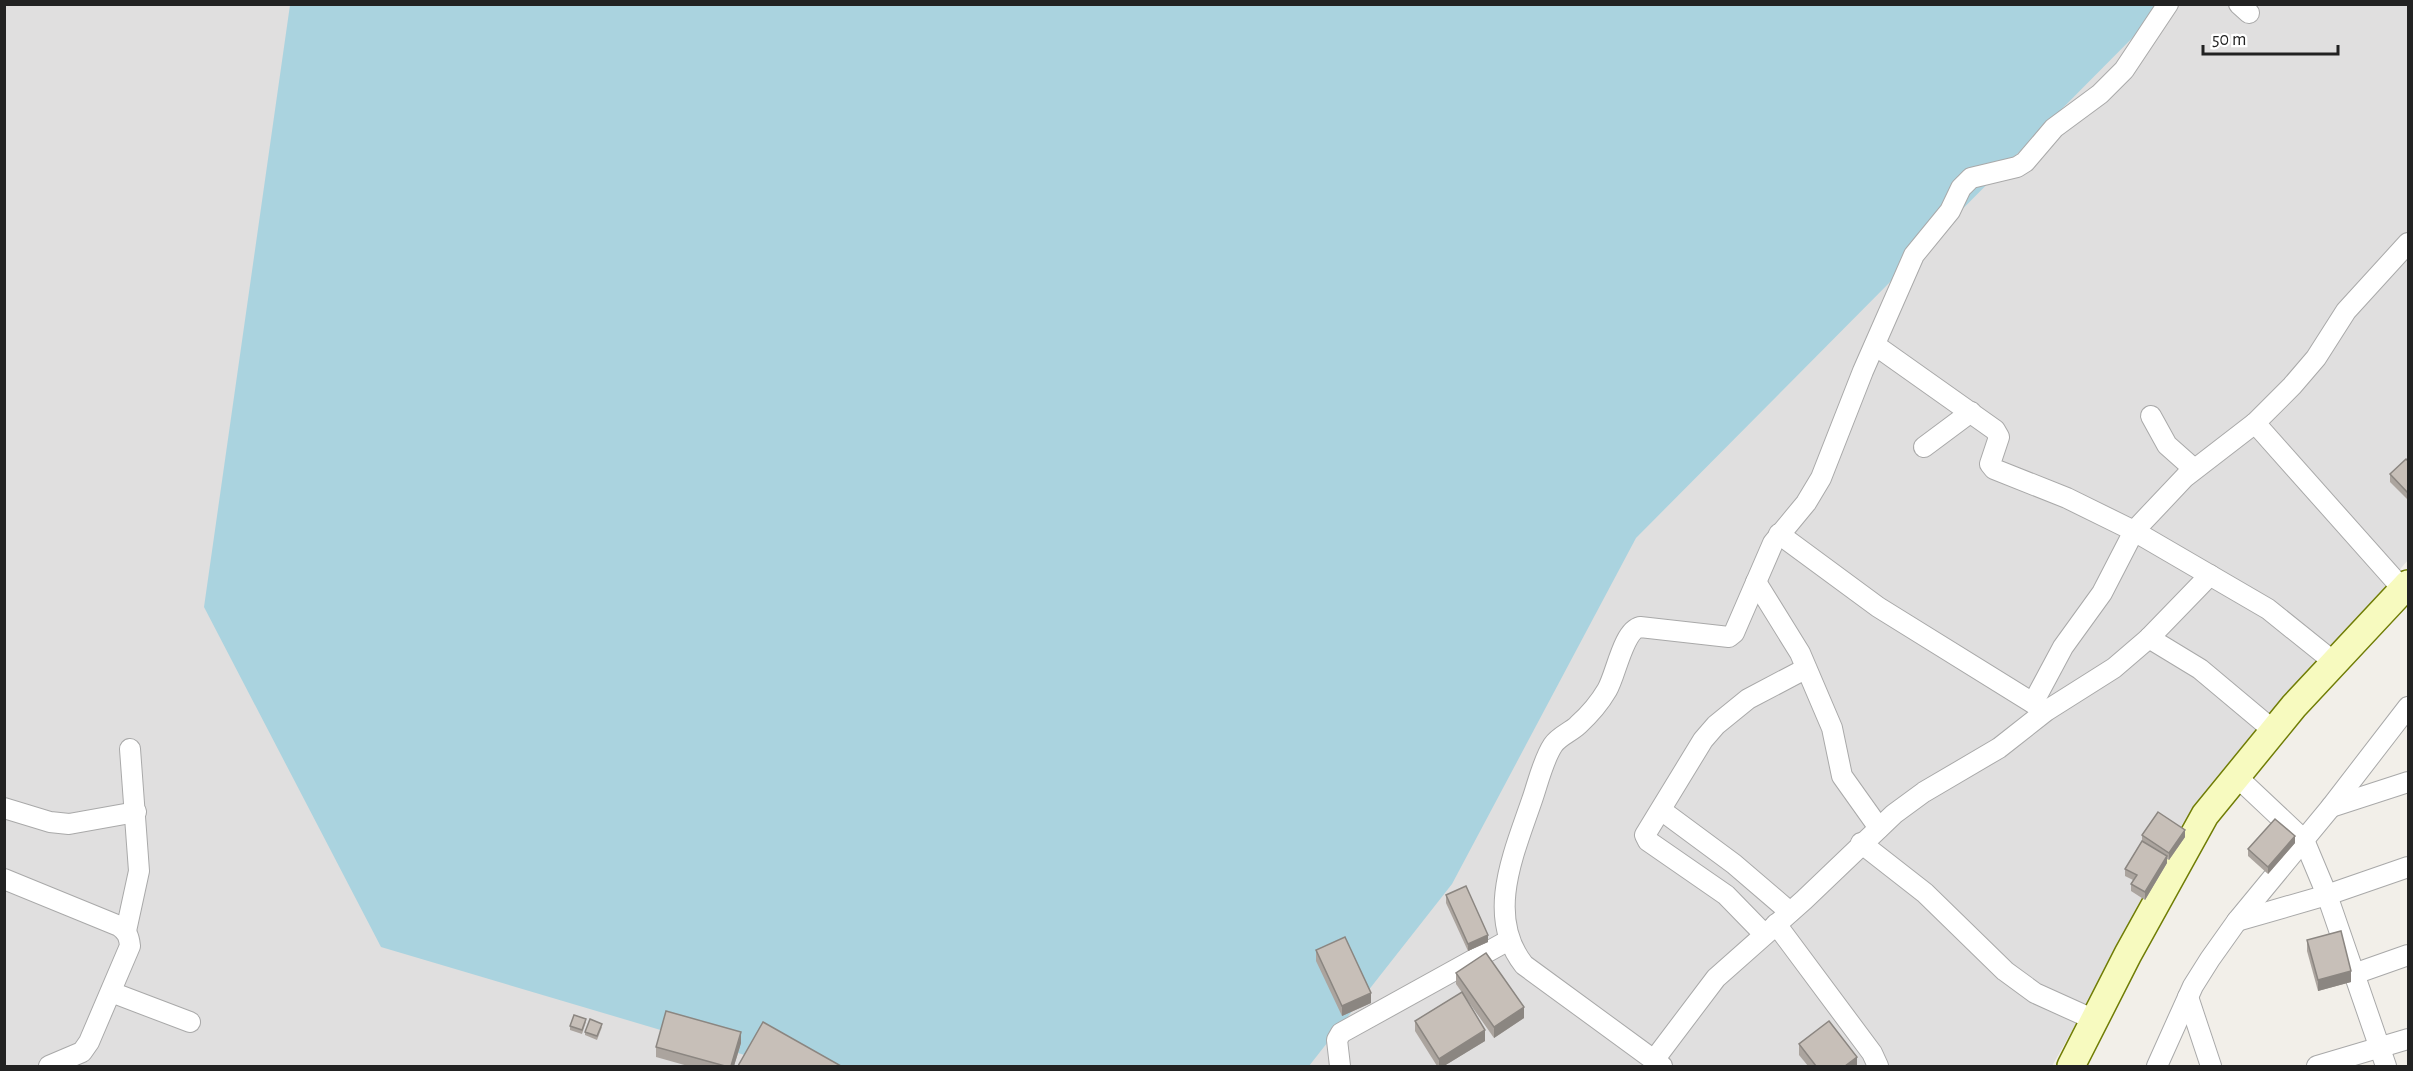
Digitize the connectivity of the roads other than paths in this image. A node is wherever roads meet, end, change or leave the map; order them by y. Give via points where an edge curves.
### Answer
1 (2168, 4) edge
2 (2409, 243) edge
3 (1875, 345) junction
4 (1971, 412) junction
5 (2151, 416) dead end
6 (2255, 423) junction
7 (1924, 447) dead end
8 (2194, 469) junction
9 (2134, 531) junction
10 (1779, 534) junction
11 (2210, 575) junction
12 (1756, 582) junction
13 (2407, 593) edge
14 (2149, 638) junction
15 (2334, 662) junction
16 (1805, 669) junction
17 (2040, 707) junction
18 (2409, 707) edge
19 (2274, 731) junction
20 (130, 750) dead end
21 (2242, 781) junction
22 (2409, 782) edge
23 (2331, 807) junction
24 (4, 808) edge
25 (1661, 810) junction
26 (136, 812) junction
27 (1879, 828) junction
28 (2304, 840) junction
29 (1861, 843) junction
30 (2409, 867) edge
31 (4, 879) edge
32 (2327, 895) junction
33 (2237, 921) junction
34 (1777, 923) junction
35 (126, 931) junction
36 (1509, 940) junction
37 (2409, 955) edge
38 (2354, 975) junction
39 (111, 992) junction
40 (2188, 997) junction
41 (2097, 1021) junction
42 (190, 1022) dead end
43 (2409, 1039) edge
44 (2384, 1057) edge
45 (1658, 1063) edge
46 (49, 1066) edge
47 (1340, 1066) edge
48 (1878, 1066) edge
49 (2071, 1066) edge
50 (2091, 1066) edge
51 (2157, 1066) edge
52 (2211, 1066) edge
53 (2317, 1066) edge

1 - 3 street via 2124,70 2100,94 2054,128 2025,162 1965,183 1950,212 1914,255
2 - 6 street via 2346,311 2303,374
3 - 4 street
3 - 10 street via 1815,491
4 - 7 street
4 - 9 street via 1998,432 1990,459 1994,469 2067,498
5 - 8 street via 2167,445
6 - 8 street
6 - 13 street
8 - 9 street
9 - 11 street
9 - 17 street via 2102,593 2063,647
10 - 12 street
10 - 17 street via 1878,607
11 - 14 street
11 - 15 street via 2268,609
12 - 16 street via 1794,642
12 - 36 street via 1737,628 1728,637 1640,627 1630,632 1602,698 1552,746 1509,867 1504,907
13 - 15 street
13 - 21 street
14 - 17 street via 2114,668
14 - 19 street via 2200,669
15 - 19 street
16 - 25 street via 1748,699 1716,725
16 - 27 street via 1832,729 1842,776
17 - 27 street via 1999,748 1918,796
18 - 23 street
19 - 21 street
20 - 26 street
21 - 28 street
21 - 41 street via 2205,815
21 - 50 street via 2172,902
22 - 23 street
23 - 28 street
24 - 26 street via 69,824
25 - 34 street via 1734,864
25 - 34 street via 1646,830 1648,841 1726,896
26 - 35 street via 140,871
27 - 29 street
28 - 32 street
28 - 33 street
29 - 34 street
29 - 41 street via 1925,893 2005,971 2034,993
30 - 32 street
31 - 35 street
32 - 33 street
32 - 38 street
33 - 40 street
34 - 45 street via 1716,978
34 - 48 street
35 - 39 street via 130,946
36 - 45 street via 1524,965
36 - 47 street via 1341,1033 1337,1040
37 - 38 street
38 - 44 street
39 - 42 street
39 - 46 street via 82,1052
40 - 51 street
40 - 52 street
41 - 49 street
43 - 44 street
44 - 53 street

